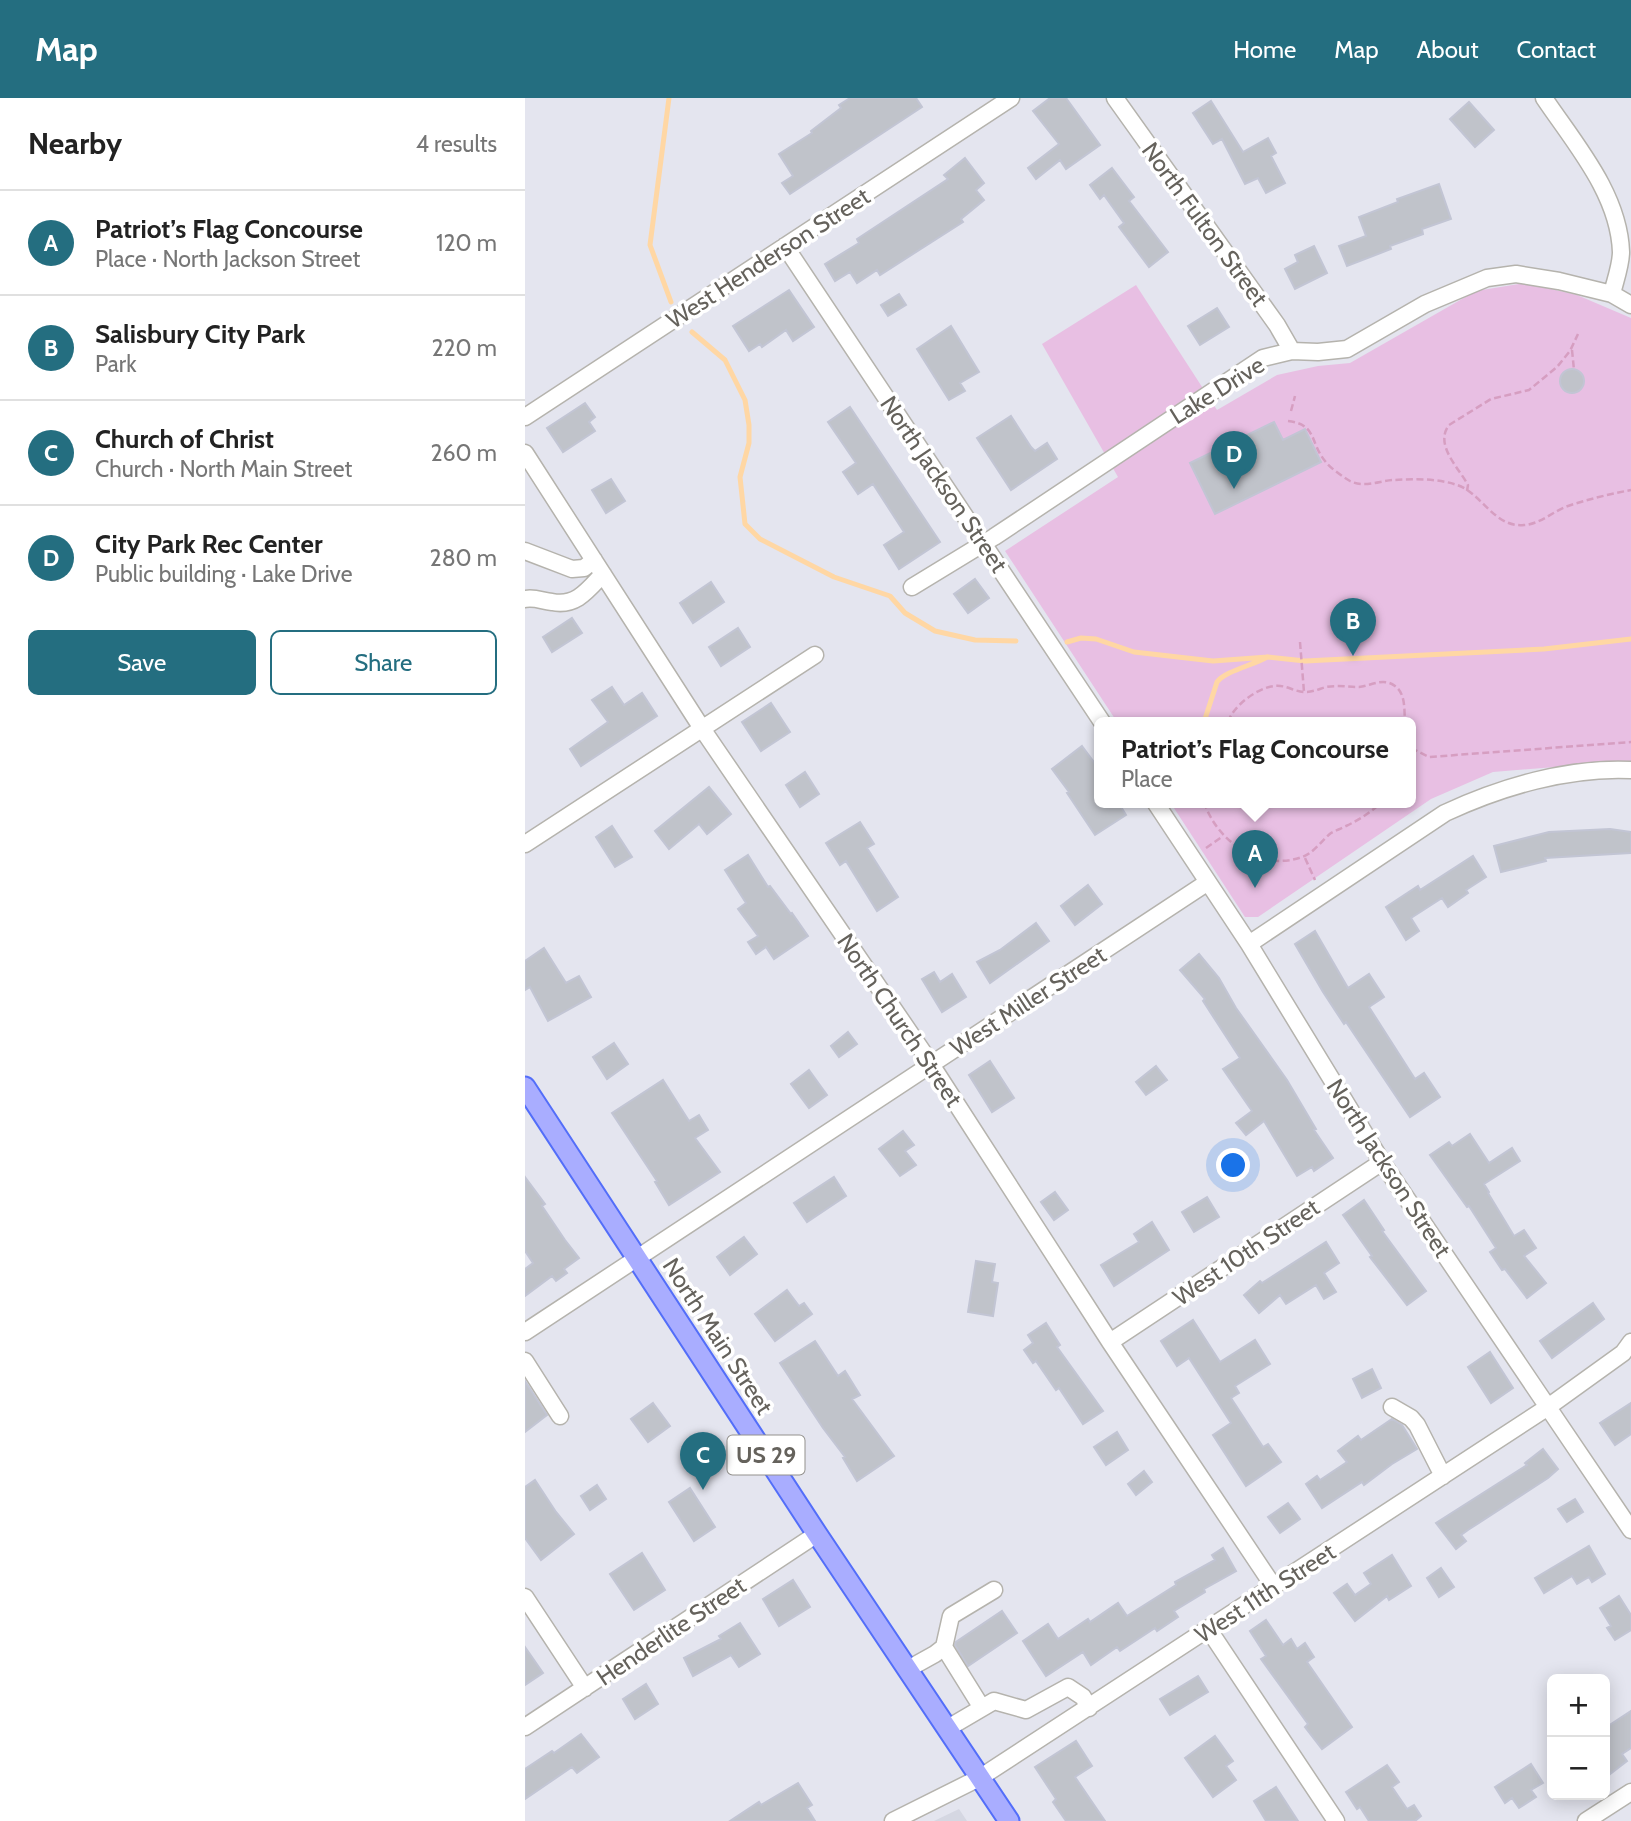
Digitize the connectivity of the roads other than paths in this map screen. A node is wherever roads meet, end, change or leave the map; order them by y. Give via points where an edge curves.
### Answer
1 (1011, 98) edge
2 (1115, 98) edge
3 (1544, 98) edge
4 (785, 246) junction
5 (1612, 294) junction
6 (1631, 305) edge
7 (1292, 351) junction
8 (525, 417) edge
9 (525, 453) edge
10 (984, 543) junction
11 (525, 551) edge
12 (599, 567) junction
13 (912, 587) dead end
14 (525, 599) edge
15 (815, 655) dead end
16 (1099, 717) edge
17 (703, 730) junction
18 (1631, 770) edge
19 (1159, 808) edge
20 (525, 844) edge
21 (1208, 882) junction
22 (1248, 944) junction
23 (931, 1064) junction
24 (525, 1087) edge
25 (1382, 1162) junction
26 (638, 1258) junction
27 (525, 1332) edge
28 (1110, 1342) junction
29 (1631, 1342) edge
30 (525, 1361) edge
31 (1392, 1407) dead end
32 (1548, 1407) junction
33 (561, 1416) dead end
34 (1443, 1476) junction
35 (1631, 1530) edge
36 (817, 1534) junction
37 (1274, 1587) junction
38 (994, 1590) dead end
39 (525, 1597) edge
40 (1209, 1630) junction
41 (944, 1647) junction
42 (908, 1669) junction
43 (585, 1688) junction
44 (982, 1708) junction
45 (1089, 1708) junction
46 (525, 1727) edge
47 (948, 1728) junction
48 (982, 1777) junction
49 (1631, 1792) edge
50 (902, 1819) edge
51 (1009, 1821) edge
52 (1336, 1821) edge
53 (1586, 1821) edge

1 - 4 street, West Henderson Street
2 - 7 street, North Fulton Street
3 - 5 street via 1612,206 1621,254
4 - 8 street, West Henderson Street
4 - 10 street, North Jackson Street
5 - 6 street, Lake Drive
5 - 7 street, Lake Drive via 1515,274 1487,278 1425,304 1347,349
7 - 10 street, Lake Drive via 1262,358
9 - 12 street, North Church Street
10 - 13 street, Lake Drive
10 - 16 street, North Jackson Street
11 - 12 street via 572,569
12 - 14 street via 575,601
12 - 17 street, North Church Street
15 - 17 street
17 - 20 street
17 - 23 street, North Church Street
18 - 22 street via 1514,785 1477,798 1445,813
19 - 21 street, North Jackson Street
21 - 22 street, North Jackson Street
21 - 23 street, West Miller Street
22 - 25 street, North Jackson Street
23 - 26 street, West Miller Street
23 - 28 street, North Church Street
24 - 26 main road, North Main Street / US 29
25 - 28 street, West 10th Street
25 - 32 street, North Jackson Street
26 - 27 street, West Miller Street
26 - 36 main road, North Main Street / US 29
28 - 37 street, North Church Street
29 - 32 street, West 11th Street via 1623,1353
30 - 33 street
31 - 34 street via 1417,1426
32 - 34 street, West 11th Street
32 - 35 street, North Jackson Street
34 - 37 street, West 11th Street
36 - 42 main road, North Main Street / US 29
36 - 43 street, Henderlite Street
37 - 40 street, West 11th Street
38 - 41 street via 951,1616
39 - 43 street
40 - 45 street, West 11th Street
40 - 52 street
41 - 42 street
41 - 44 street
42 - 47 main road, North Main Street / US 29
43 - 46 street, Henderlite Street
44 - 45 street via 995,1700 1025,1710 1068,1687 1083,1697
44 - 47 street
45 - 48 street, West 11th Street
47 - 48 main road, North Main Street / US 29
48 - 50 street, West 11th Street
48 - 51 main road, North Main Street / US 29
49 - 53 street

